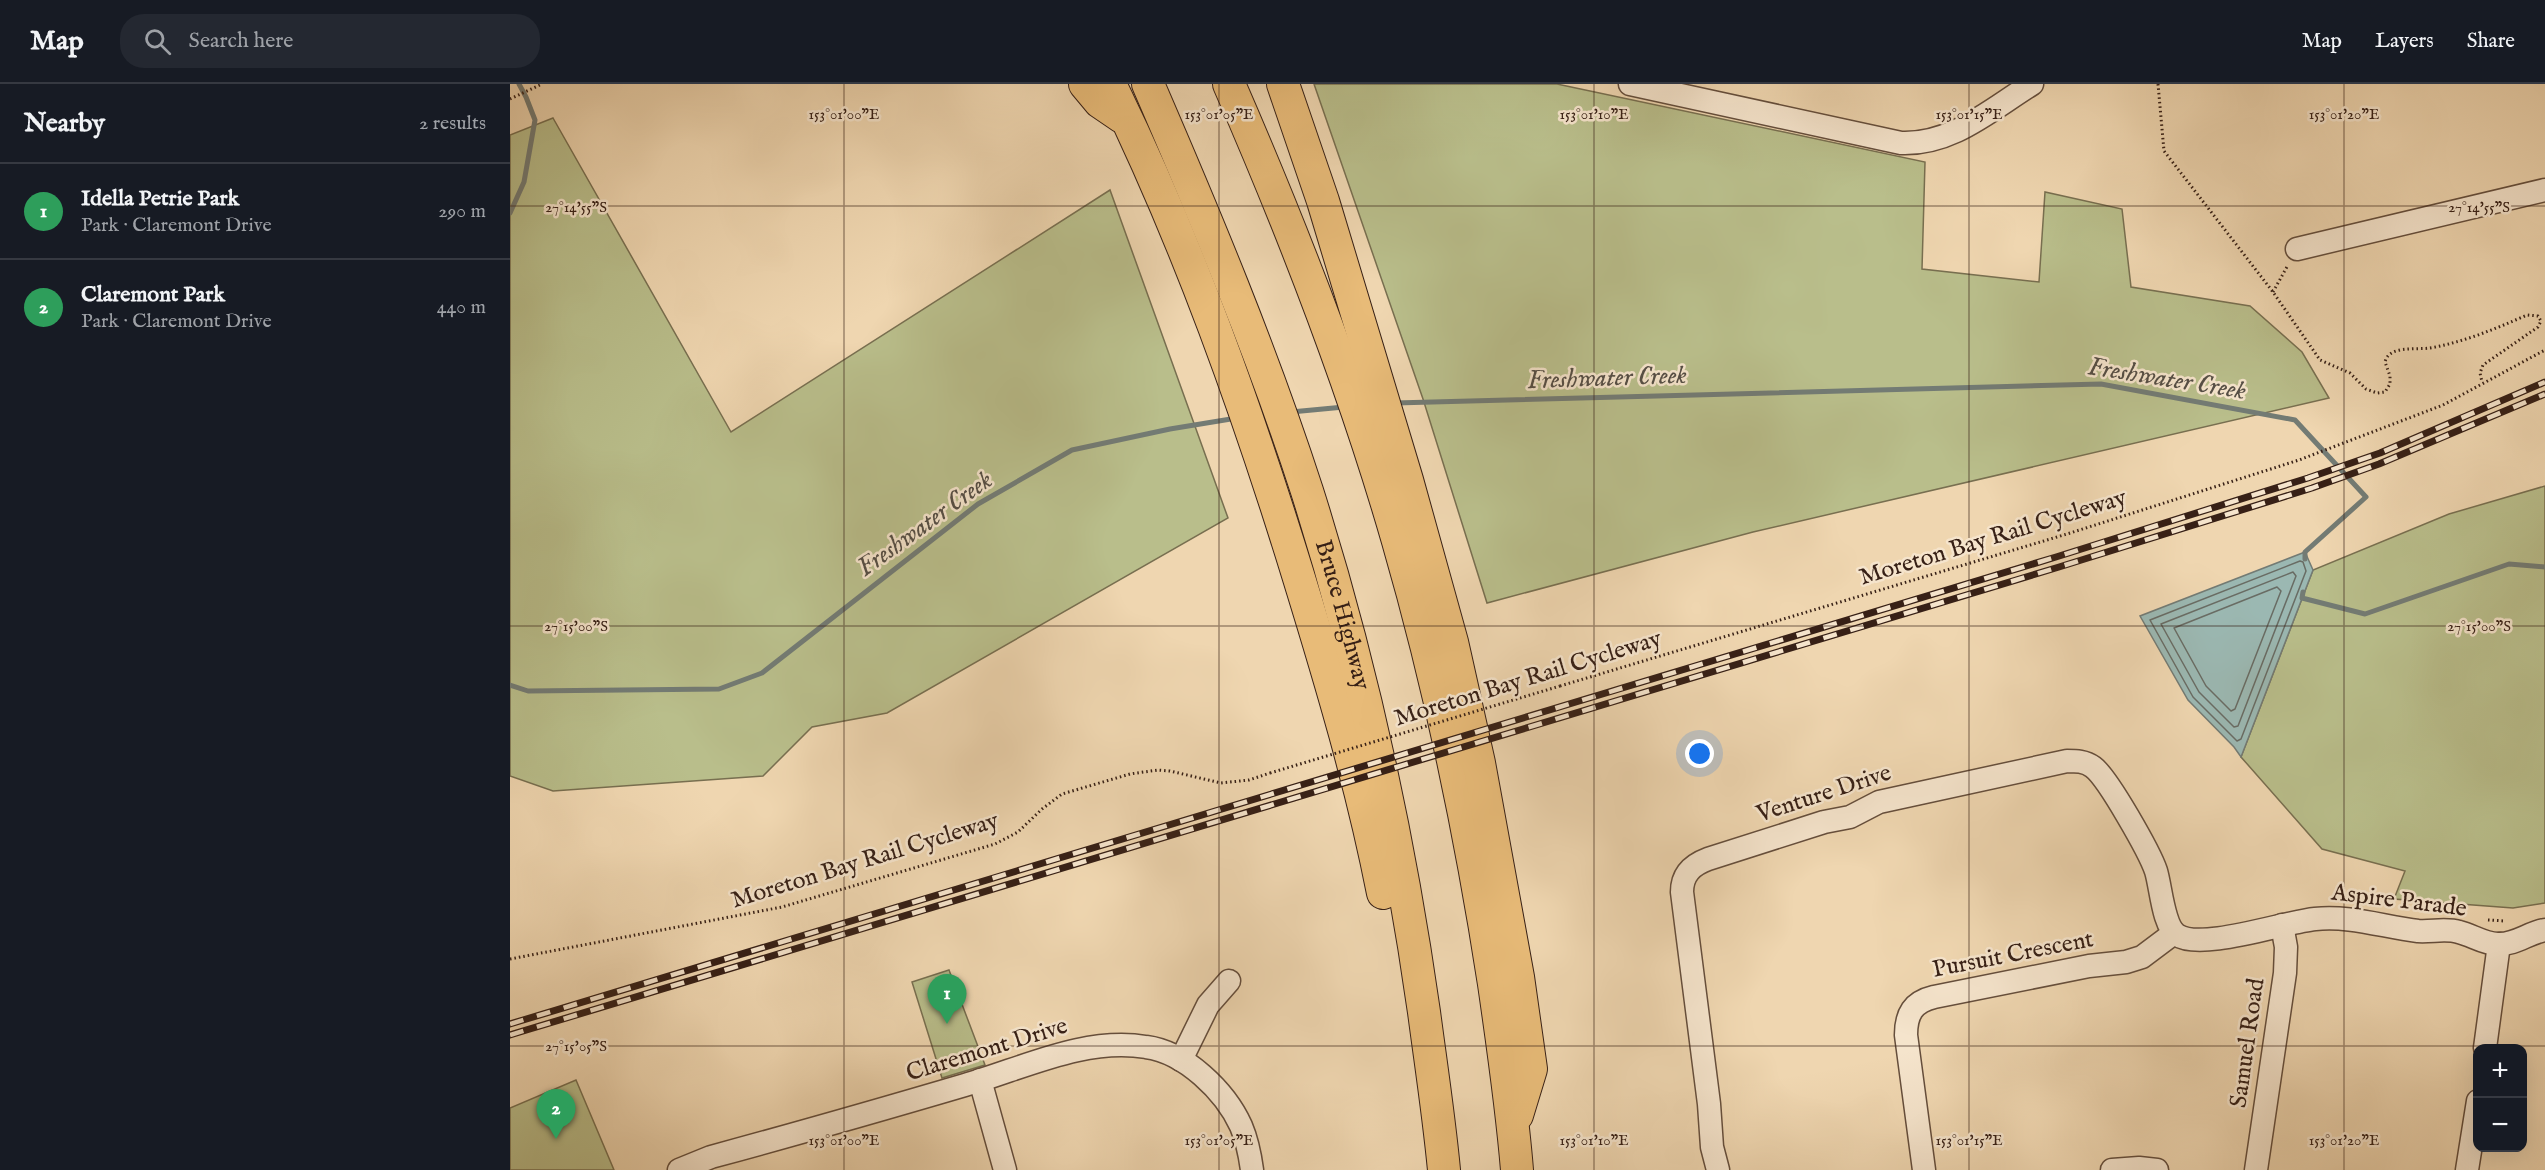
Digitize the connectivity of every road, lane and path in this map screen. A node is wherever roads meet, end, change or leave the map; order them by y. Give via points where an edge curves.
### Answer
1 (542, 84) edge
2 (1085, 84) edge
3 (1110, 84) edge
4 (1148, 84) edge
5 (1229, 84) edge
6 (1282, 84) edge
7 (1630, 84) edge
8 (2032, 84) edge
9 (2158, 84) edge
10 (510, 99) edge
11 (1128, 121) junction
12 (2545, 190) edge
13 (2297, 249) joint
14 (2273, 292) junction
15 (2545, 350) edge
16 (2482, 383) junction
17 (1394, 481) junction
18 (2282, 925) junction
19 (1412, 930) junction
20 (2545, 930) edge
21 (2174, 933) junction
22 (2499, 944) junction
23 (510, 959) edge
24 (1229, 981) dead end
25 (2486, 1044) edge
26 (1181, 1060) junction
27 (980, 1080) junction
28 (2473, 1132) edge
29 (679, 1170) edge
30 (1005, 1170) edge
31 (1252, 1170) edge
32 (1444, 1170) edge
33 (1517, 1170) edge
34 (1718, 1170) edge
35 (1924, 1170) edge
36 (2112, 1170) edge
37 (2157, 1170) edge
38 (2256, 1170) edge
39 (2467, 1170) edge

1 - 10 path
2 - 11 highway via 1100,102
3 - 11 highway
4 - 19 highway, Bruce Highway via 1196,192 1307,492 1346,625 1385,786
5 - 17 highway via 1310,278 1340,362
6 - 17 highway via 1371,357
7 - 8 street via 1920,144 1950,135
9 - 14 path via 2164,151
11 - 19 highway via 1187,255 1274,495 1346,736 1386,906
12 - 13 street
13 - 14 path
14 - 16 path via 2320,360 2350,373 2377,393 2385,392 2390,384 2385,362 2389,353 2458,342 2527,315 2538,316 2538,327 2483,365
15 - 16 path, Moreton Bay Rail Cycleway
16 - 23 path, Moreton Bay Rail Cycleway, bridge via 2443,405 2299,460 2067,534 1249,780 1221,783 1158,770 1130,774 1062,794 1018,832 995,844 822,896 735,918
17 - 33 highway via 1482,908
18 - 21 street, Aspire Parade via 2206,940
18 - 22 street, Aspire Parade via 2336,918 2421,931 2454,931
18 - 38 street, Samuel Road via 2286,973
19 - 32 highway, Bruce Highway
20 - 22 street
21 - 34 street, Venture Drive via 2148,853 2104,779 2082,762 2067,761 1879,802 1850,817 1698,863 1685,876 1682,892
21 - 35 street, Pursuit Crescent via 2134,960 1934,997 1913,1008 1907,1019 1906,1035
22 - 25 street
24 - 26 street via 1208,1005
26 - 27 street, Claremont Drive via 1149,1047 1121,1044 1059,1054
26 - 31 street, Claremont Drive via 1213,1086 1231,1109 1246,1141
27 - 29 street, Claremont Drive via 711,1157
27 - 30 street
28 - 39 street
36 - 37 street

